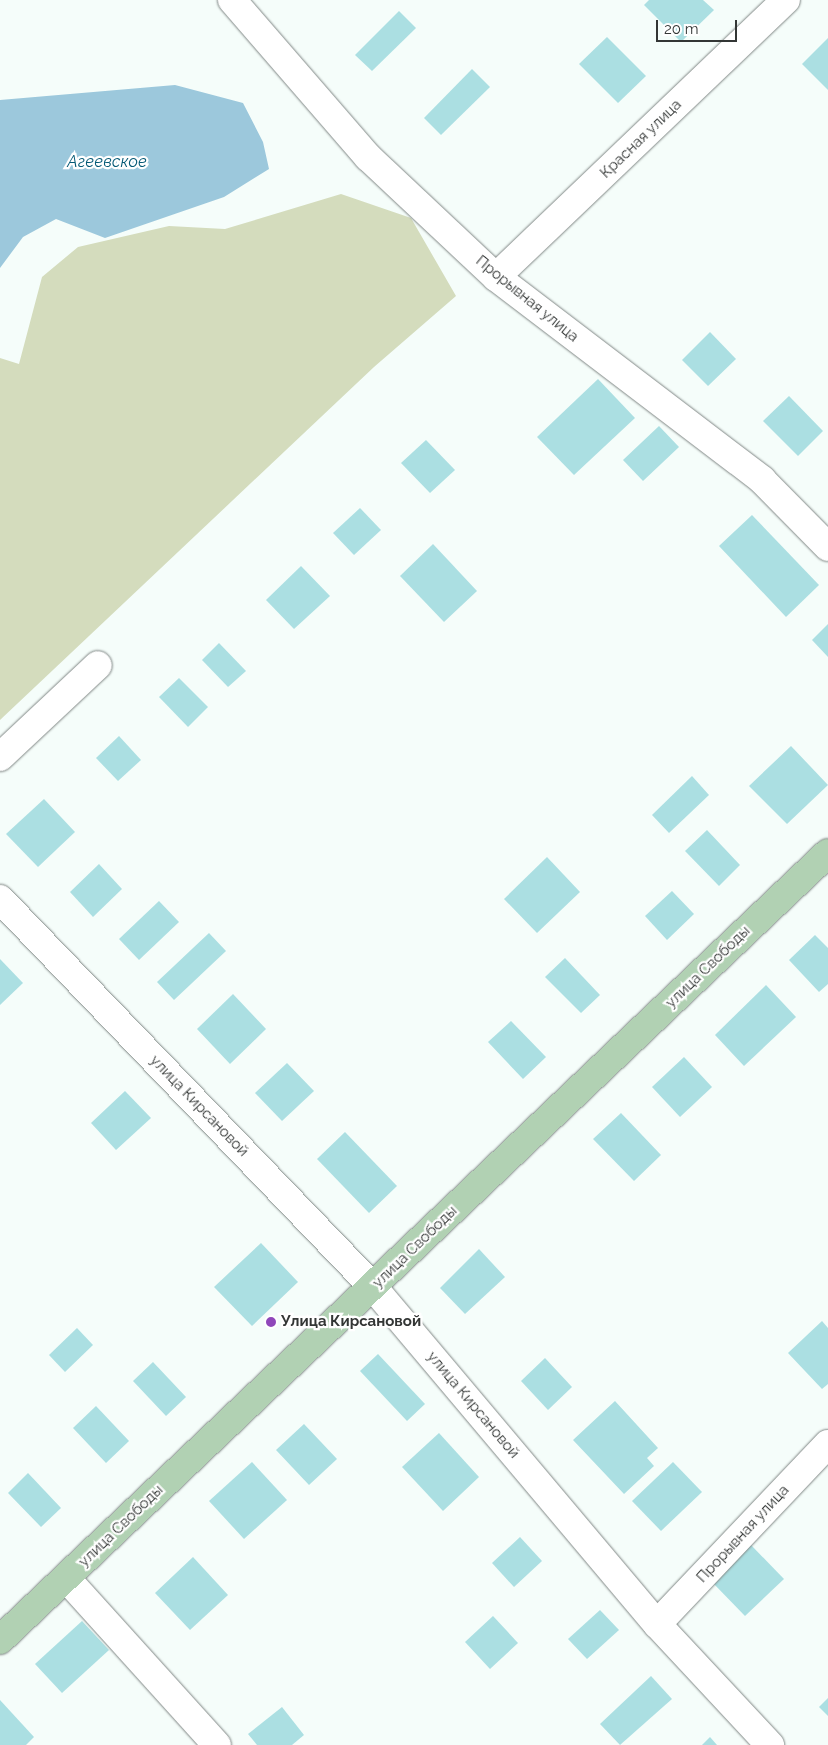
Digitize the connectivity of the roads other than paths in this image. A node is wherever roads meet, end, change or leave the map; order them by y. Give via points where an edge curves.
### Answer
1 (232, 0) edge
2 (786, 0) edge
3 (496, 277) junction
4 (828, 547) edge
5 (98, 665) dead end
6 (0, 757) edge
7 (828, 853) edge
8 (0, 899) edge
9 (373, 1286) junction
10 (828, 1444) edge
11 (66, 1578) junction
12 (658, 1624) junction
13 (0, 1640) edge
14 (217, 1745) edge
15 (770, 1745) edge

1 - 3 street, Прорывная улица via 368,157
2 - 3 street, Красная улица
3 - 4 street, Прорывная улица via 762,480
5 - 6 street
7 - 9 main road, улица Свободы
8 - 9 street, улица Кирсановой
9 - 11 main road, улица Свободы
9 - 12 street, улица Кирсановой
10 - 12 street, Прорывная улица
11 - 13 main road, улица Свободы
11 - 14 street
12 - 15 street, улица Кирсановой

